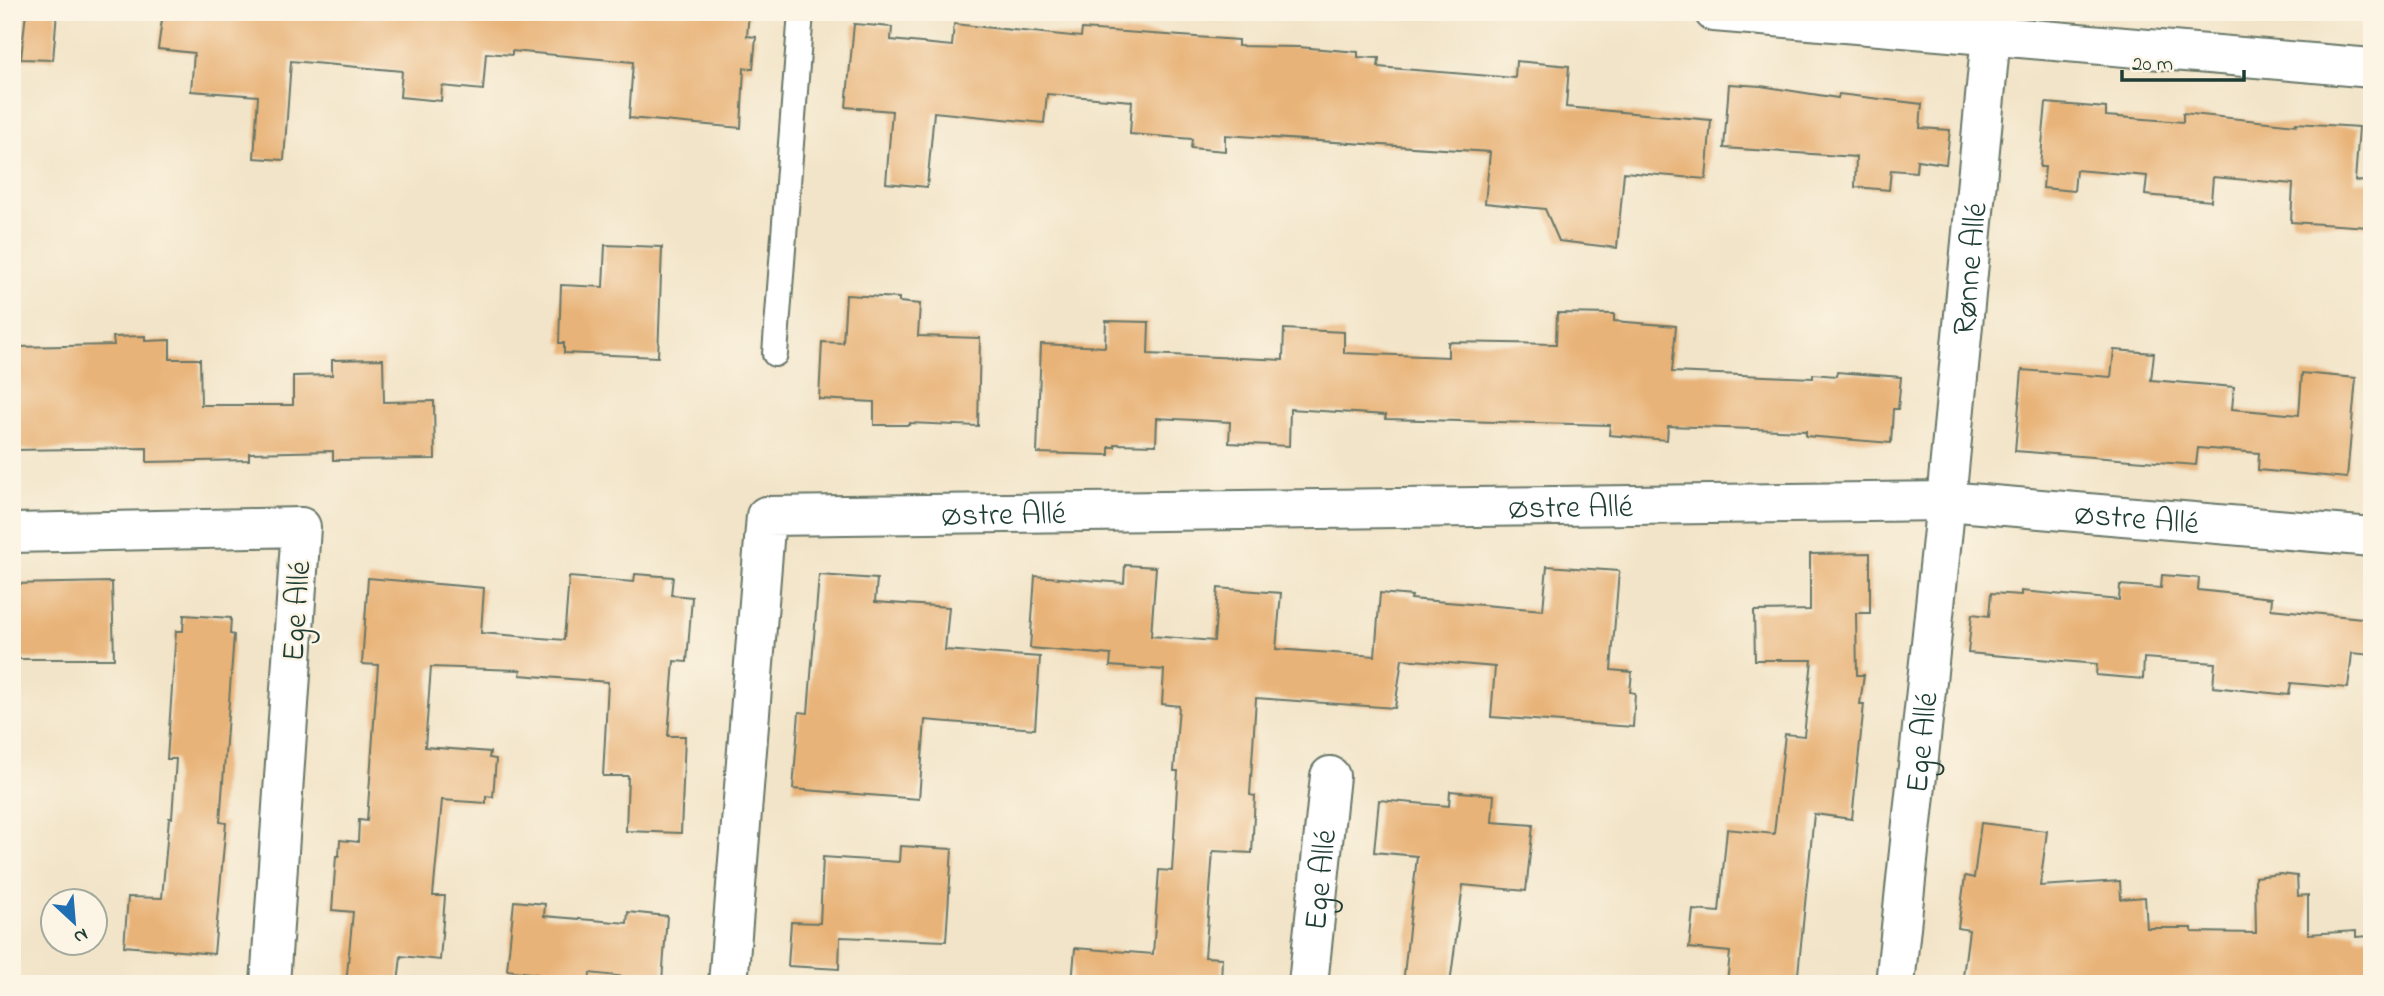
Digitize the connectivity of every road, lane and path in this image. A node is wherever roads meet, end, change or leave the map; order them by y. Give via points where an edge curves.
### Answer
1 (801, 12) edge
2 (1714, 12) edge
3 (1991, 35) junction
4 (2372, 68) edge
5 (775, 354) dead end
6 (1947, 500) junction
7 (12, 533) edge
8 (2372, 537) edge
9 (1330, 776) dead end
10 (270, 984) edge
11 (728, 984) edge
12 (1308, 984) edge
13 (1895, 984) edge

1 - 5 lane
2 - 3 street
3 - 4 street
3 - 6 street, Rønne Allé
6 - 8 street, Østre Allé
6 - 11 street, Østre Allé via 766,516
6 - 13 street, Ege Allé
7 - 10 street, Ege Allé via 301,527
9 - 12 street, Ege Allé

